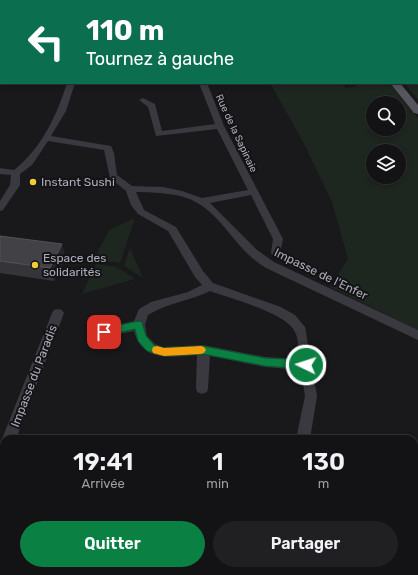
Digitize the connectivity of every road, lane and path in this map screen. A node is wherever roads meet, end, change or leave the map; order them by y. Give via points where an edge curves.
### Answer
1 (71, 84) edge
2 (203, 84) edge
3 (397, 84) edge
4 (143, 100) dead end
5 (418, 110) edge
6 (220, 126) junction
7 (46, 138) junction
8 (0, 171) edge
9 (16, 173) junction
10 (130, 189) junction
11 (254, 192) junction
12 (202, 201) junction
13 (0, 208) edge
14 (276, 252) dead end
15 (209, 286) junction
16 (58, 313) dead end
17 (139, 325) junction
18 (104, 332) dead end
19 (418, 335) edge
20 (203, 350) junction
21 (306, 365) junction
22 (202, 388) dead end
23 (11, 435) edge
24 (304, 435) edge

1 - 7 street via 62,111
2 - 6 street, Rue de la Sapinaie
3 - 5 main road
4 - 6 street via 152,106 159,134
6 - 11 street, Rue de la Sapinaie
7 - 9 street via 29,163
7 - 10 street via 108,148 113,176
8 - 9 street
9 - 13 street via 15,185
10 - 12 street, Impasse de l'Enfer via 163,190
10 - 15 street via 136,205 142,212 172,230
11 - 12 street
11 - 14 street, Rue de la Sapinaie via 278,239
12 - 19 street, Impasse de l'Enfer via 253,253 270,265
15 - 17 street via 191,295 155,305 143,312
15 - 21 street via 277,310 291,318 301,330
16 - 23 street, Impasse du Paradis
17 - 18 street
17 - 20 street via 142,338 151,348 164,352
20 - 21 street via 265,362
20 - 22 street
21 - 24 street via 311,396

